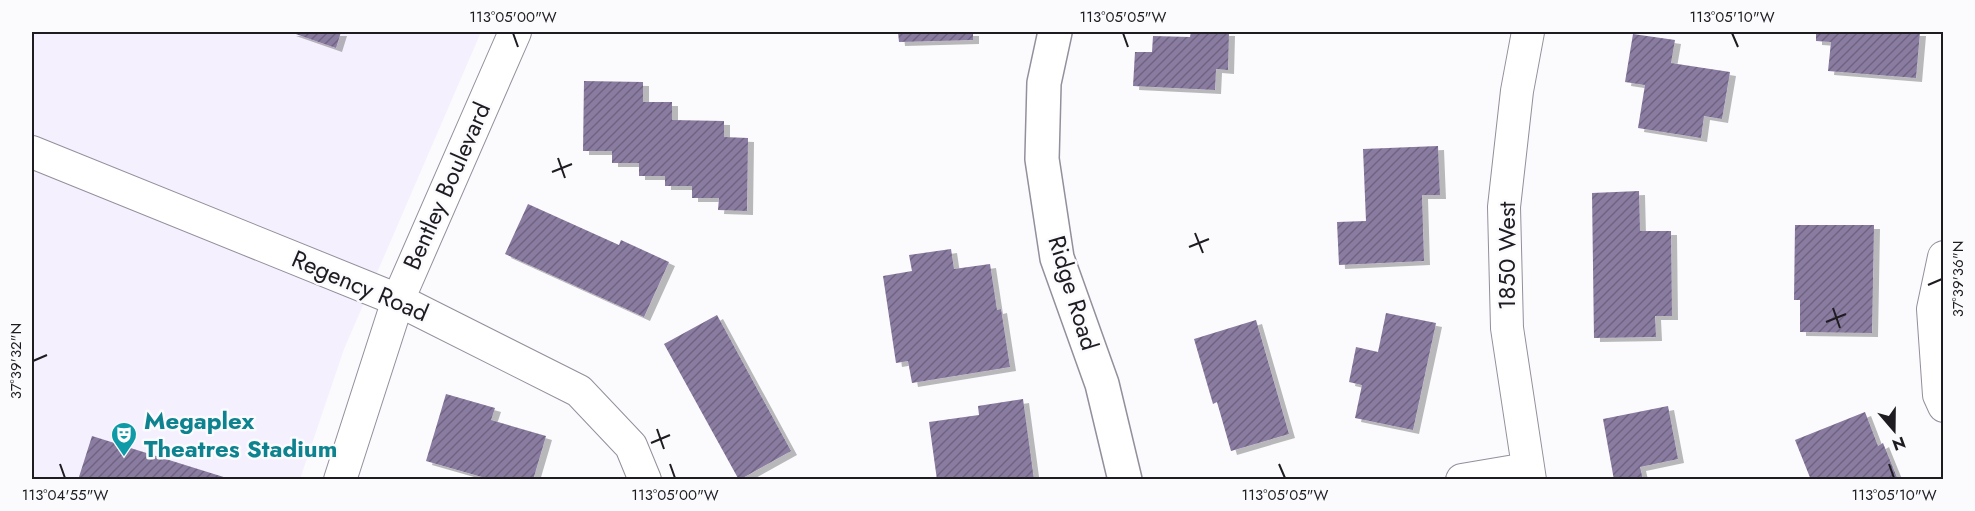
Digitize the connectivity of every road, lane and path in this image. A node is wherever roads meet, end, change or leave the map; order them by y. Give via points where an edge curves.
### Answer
1 (515, 32) edge
2 (1055, 32) edge
3 (1528, 32) edge
4 (32, 152) edge
5 (1944, 257) edge
6 (398, 300) junction
7 (1944, 406) edge
8 (1528, 474) edge
9 (340, 480) edge
10 (645, 480) edge
11 (1125, 480) edge
12 (1462, 480) edge

1 - 6 street, Bentley Boulevard
2 - 11 street, Ridge Road via 1044,83 1042,159 1057,258 1102,384
3 - 8 street, 1850 West via 1504,207 1508,328
4 - 6 street, Regency Road
5 - 7 street via 1933,309 1939,395
6 - 9 street, Bentley Boulevard
6 - 10 street, Regency Road via 579,391 631,446
8 - 12 street

